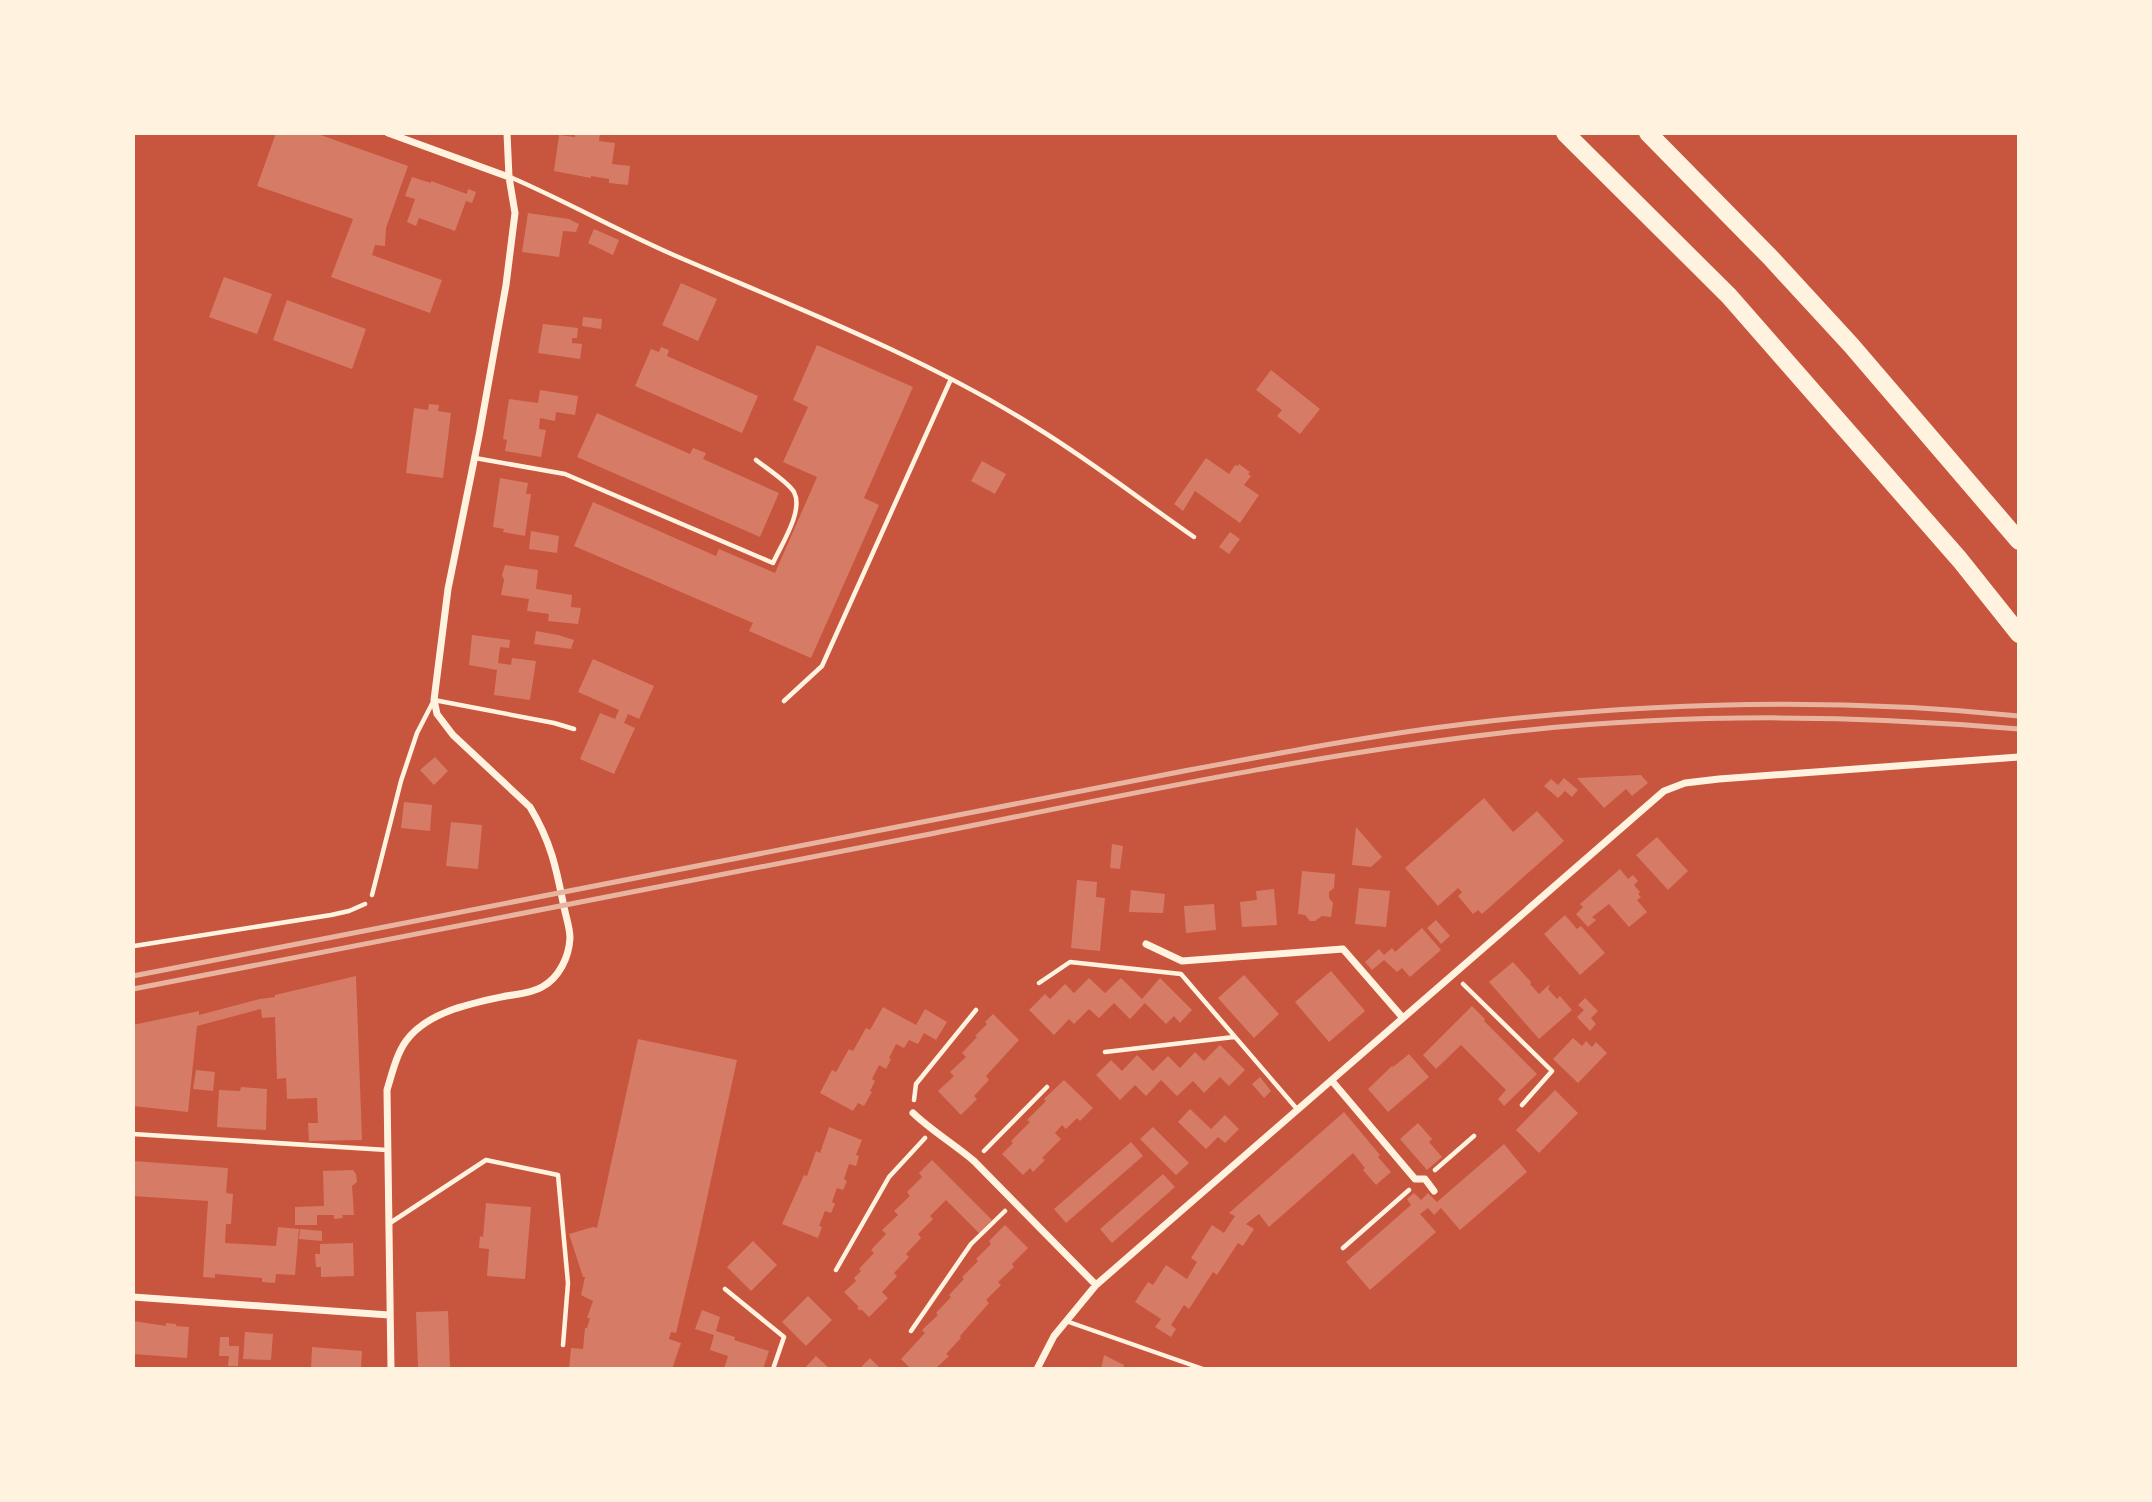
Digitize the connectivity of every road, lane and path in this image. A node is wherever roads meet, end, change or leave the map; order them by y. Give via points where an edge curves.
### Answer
1 (388, 133) edge
2 (507, 133) edge
3 (1565, 133) edge
4 (1648, 133) edge
5 (509, 177) junction
6 (951, 379) junction
7 (475, 458) junction
8 (756, 460) dead end
9 (1194, 537) dead end
10 (2019, 541) edge
11 (2019, 634) edge
12 (434, 700) junction
13 (784, 701) dead end
14 (575, 729) dead end
15 (2019, 757) edge
16 (372, 894) joint
17 (1146, 944) dead end
18 (134, 946) edge
19 (1453, 974) junction
20 (1038, 983) dead end
21 (976, 1010) dead end
22 (1403, 1018) junction
23 (1234, 1037) junction
24 (1105, 1052) dead end
25 (1332, 1080) junction
26 (1047, 1087) dead end
27 (1522, 1105) dead end
28 (1298, 1110) junction
29 (913, 1113) joint
30 (932, 1131) junction
31 (133, 1134) edge
32 (388, 1150) junction
33 (974, 1161) junction
34 (1434, 1191) dead end
35 (1015, 1202) junction
36 (390, 1223) junction
37 (836, 1270) dead end
38 (1096, 1285) junction
39 (725, 1289) dead end
40 (133, 1297) edge
41 (389, 1315) junction
42 (1065, 1321) junction
43 (911, 1331) dead end
44 (563, 1345) dead end
45 (391, 1369) edge
46 (773, 1369) edge
47 (1037, 1369) edge
48 (1203, 1369) edge

1 - 5 street
2 - 5 street
3 - 11 highway via 1738,306
4 - 10 highway via 1833,326
5 - 6 lane
5 - 7 street via 515,214
6 - 9 lane via 1037,428
6 - 13 lane via 822,666
7 - 8 lane via 565,474 773,563 797,502 793,490
7 - 12 street via 448,589
12 - 14 lane
12 - 16 lane via 401,781
12 - 32 street via 437,714 453,735 530,807 555,861 570,936 557,975 542,987 448,1011 422,1025 406,1041 387,1090
15 - 19 street via 1719,779 1664,791
16 - 18 path via 365,904 331,915
17 - 22 street via 1182,961 1343,949
19 - 22 street
19 - 27 path via 1552,1071
20 - 23 lane via 1070,962 1181,974
21 - 29 path via 916,1084
22 - 25 street
23 - 24 lane
23 - 28 lane
25 - 28 street
25 - 34 street via 1415,1179 1425,1179
26 - 33 path
28 - 38 street
29 - 30 street
30 - 33 street
30 - 37 path via 889,1177
31 - 32 lane
32 - 36 street
33 - 35 street
35 - 38 street
35 - 43 path via 971,1244
36 - 41 street
36 - 44 lane via 486,1160 558,1175 568,1283
38 - 42 street
39 - 46 lane via 784,1337
40 - 41 street
41 - 45 street
42 - 47 street
42 - 48 lane

